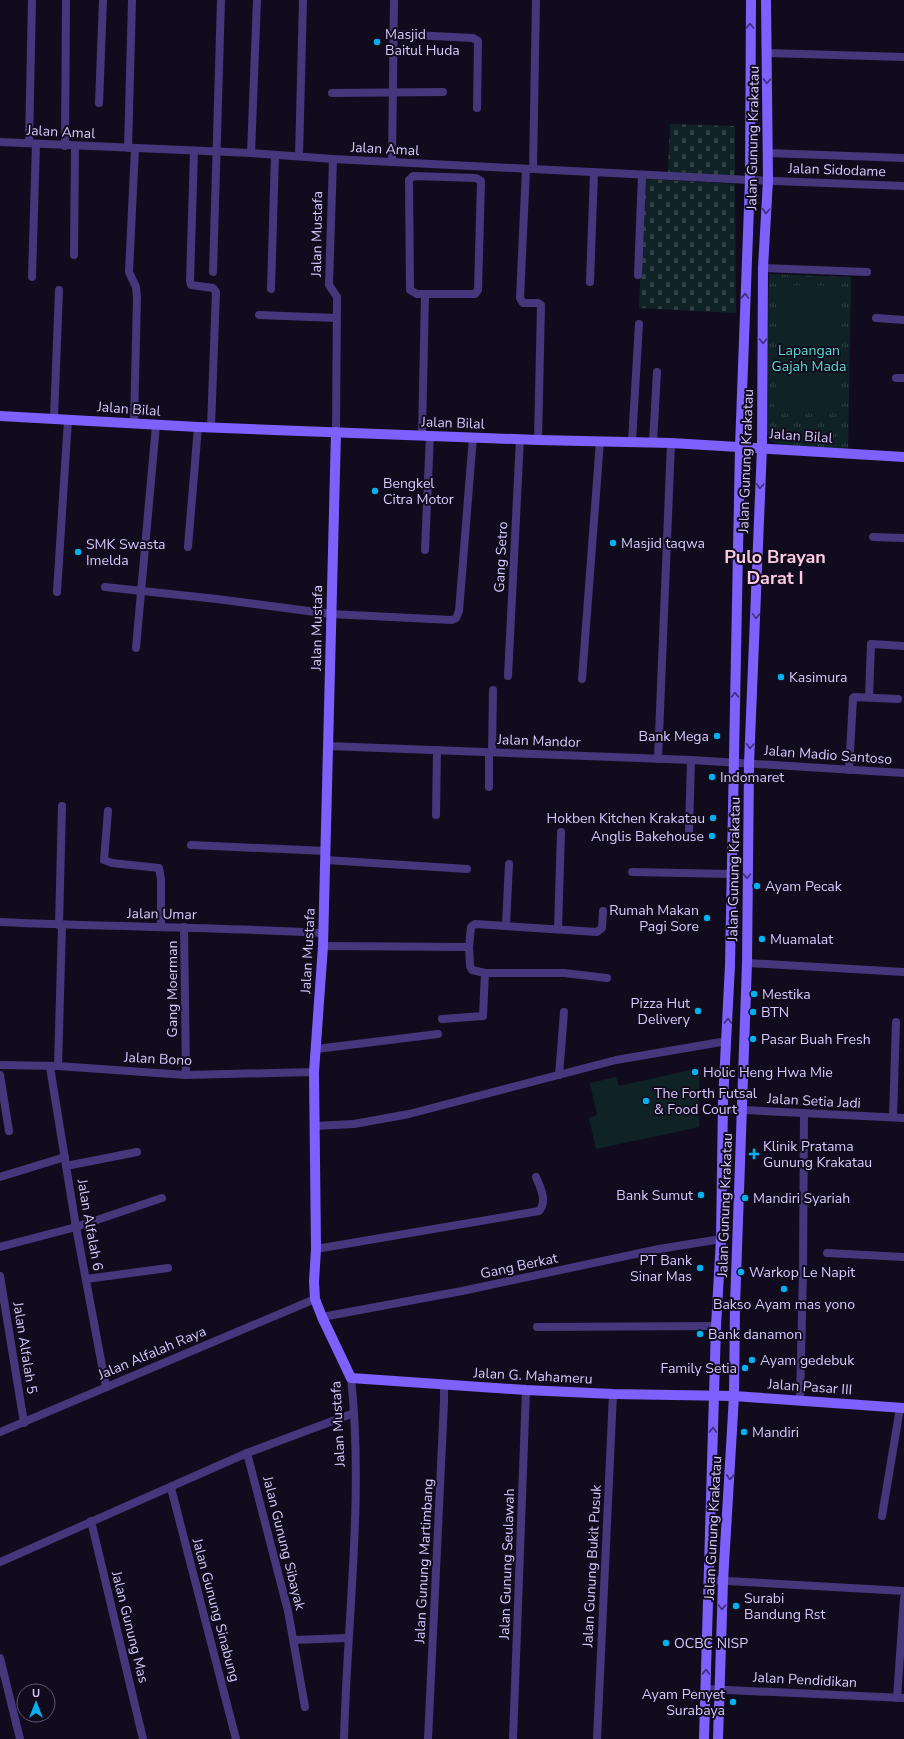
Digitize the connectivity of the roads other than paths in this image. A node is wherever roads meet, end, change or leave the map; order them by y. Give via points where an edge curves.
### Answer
1 (32, 0) edge
2 (66, 0) edge
3 (103, 0) edge
4 (132, 0) edge
5 (221, 0) edge
6 (257, 0) edge
7 (303, 0) edge
8 (394, 0) edge
9 (536, 0) edge
10 (751, 0) edge
11 (766, 0) edge
12 (393, 34) junction
13 (768, 53) junction
14 (904, 57) edge
15 (393, 92) junction
16 (443, 92) dead end
17 (332, 93) dead end
18 (99, 103) dead end
19 (477, 108) dead end
20 (0, 142) edge
21 (33, 144) junction
22 (65, 146) junction
23 (75, 146) junction
24 (131, 148) junction
25 (194, 151) junction
26 (216, 152) junction
27 (768, 152) junction
28 (251, 153) junction
29 (275, 155) junction
30 (299, 156) junction
31 (904, 158) edge
32 (333, 159) junction
33 (392, 162) junction
34 (529, 169) junction
35 (594, 172) junction
36 (642, 175) junction
37 (750, 180) junction
38 (768, 180) junction
39 (904, 186) edge
40 (74, 255) dead end
41 (763, 268) junction
42 (213, 272) dead end
43 (868, 272) dead end
44 (638, 275) dead end
45 (32, 277) dead end
46 (590, 282) dead end
47 (271, 289) dead end
48 (59, 290) dead end
49 (425, 295) junction
50 (259, 315) dead end
51 (336, 318) junction
52 (876, 318) dead end
53 (904, 320) edge
54 (639, 324) dead end
55 (658, 372) dead end
56 (0, 416) edge
57 (54, 418) junction
58 (68, 419) junction
59 (134, 424) junction
60 (156, 425) junction
61 (198, 427) junction
62 (211, 427) junction
63 (336, 432) junction
64 (426, 435) junction
65 (473, 437) junction
66 (520, 439) junction
67 (538, 440) junction
68 (600, 440) junction
69 (632, 442) junction
70 (653, 442) junction
71 (671, 443) junction
72 (740, 447) junction
73 (762, 447) junction
74 (904, 457) edge
75 (873, 537) dead end
76 (904, 538) edge
77 (188, 547) dead end
78 (425, 550) dead end
79 (105, 587) dead end
80 (141, 591) junction
81 (56, 592) dead end
82 (331, 614) junction
83 (904, 646) edge
84 (136, 648) dead end
85 (508, 676) dead end
86 (582, 678) dead end
87 (493, 690) dead end
88 (869, 697) junction
89 (898, 699) dead end
90 (328, 746) junction
91 (437, 750) junction
92 (490, 752) junction
93 (658, 759) junction
94 (691, 760) junction
95 (733, 763) junction
96 (749, 764) junction
97 (849, 770) junction
98 (904, 773) edge
99 (490, 787) dead end
100 (62, 806) dead end
101 (108, 811) dead end
102 (436, 815) dead end
103 (561, 832) dead end
104 (689, 832) dead end
105 (191, 845) dead end
106 (326, 855) junction
107 (509, 864) dead end
108 (467, 869) dead end
109 (632, 872) dead end
110 (731, 874) junction
111 (602, 911) dead end
112 (0, 922) edge
113 (60, 925) junction
114 (506, 925) junction
115 (160, 927) junction
116 (184, 927) junction
117 (558, 929) junction
118 (323, 933) junction
119 (323, 946) junction
120 (469, 947) junction
121 (747, 963) junction
122 (904, 972) edge
123 (485, 973) junction
124 (607, 978) dead end
125 (564, 1012) dead end
126 (442, 1019) dead end
127 (896, 1022) dead end
128 (438, 1034) dead end
129 (727, 1040) junction
130 (316, 1049) junction
131 (0, 1065) edge
132 (54, 1067) junction
133 (314, 1072) junction
134 (186, 1074) junction
135 (559, 1074) junction
136 (0, 1075) edge
137 (723, 1109) junction
138 (741, 1109) junction
139 (804, 1114) junction
140 (893, 1117) junction
141 (904, 1118) edge
142 (314, 1126) junction
143 (9, 1131) dead end
144 (138, 1152) dead end
145 (66, 1161) junction
146 (0, 1177) edge
147 (536, 1177) dead end
148 (162, 1198) dead end
149 (76, 1227) junction
150 (721, 1239) junction
151 (0, 1247) edge
152 (316, 1249) junction
153 (827, 1253) dead end
154 (904, 1257) edge
155 (168, 1268) dead end
156 (0, 1276) edge
157 (86, 1279) junction
158 (315, 1299) junction
159 (322, 1317) junction
160 (716, 1326) junction
161 (537, 1327) dead end
162 (351, 1378) junction
163 (444, 1384) junction
164 (106, 1387) junction
165 (526, 1390) junction
166 (613, 1394) junction
167 (714, 1396) junction
168 (734, 1396) junction
169 (800, 1400) junction
170 (902, 1408) edge
171 (354, 1413) junction
172 (24, 1423) junction
173 (0, 1432) edge
174 (247, 1453) junction
175 (171, 1488) junction
176 (882, 1516) dead end
177 (90, 1522) junction
178 (0, 1562) edge
179 (709, 1580) junction
180 (723, 1581) junction
181 (904, 1591) edge
182 (904, 1598) edge
183 (348, 1638) junction
184 (294, 1640) junction
185 (0, 1658) edge
186 (706, 1689) junction
187 (720, 1689) junction
188 (900, 1698) edge
189 (305, 1707) dead end
190 (20, 1739) edge
191 (143, 1739) edge
192 (236, 1739) edge
193 (344, 1739) edge
194 (428, 1739) edge
195 (513, 1739) edge
196 (597, 1739) edge
197 (704, 1739) edge
198 (718, 1739) edge

1 - 21 street
2 - 22 street
3 - 18 street
4 - 24 street
5 - 26 street
6 - 28 street
7 - 30 street
8 - 12 street
9 - 34 street
37 -> 10 main road, Jalan Gunung Krakatau
11 - 13 main road, Jalan Gunung Krakatau
12 - 15 street
12 - 19 street via 473,38 478,41
13 - 14 street
13 -> 27 main road, Jalan Gunung Krakatau
15 - 16 street
15 - 17 street
15 - 33 street
20 - 21 street, Jalan Amal
21 - 22 street, Jalan Amal
21 - 45 street
22 - 23 street, Jalan Amal
23 - 24 street, Jalan Amal
23 - 40 street
24 - 25 street, Jalan Amal
24 - 59 street via 129,272 136,287 137,297
25 - 26 street, Jalan Amal
25 - 62 street via 190,281 191,285 213,288 216,292
26 - 28 street, Jalan Amal
26 - 42 street
27 - 31 street
27 - 38 main road, Jalan Gunung Krakatau
28 - 29 street, Jalan Amal
29 - 30 street, Jalan Amal
29 - 47 street
30 - 32 street, Jalan Amal
32 - 33 street, Jalan Amal
32 - 51 street, Jalan Mustafa via 329,285 337,297
33 - 34 street, Jalan Amal
34 - 35 street, Jalan Amal
34 - 67 street via 520,298 522,303 541,305
35 - 36 street, Jalan Amal
35 - 46 street
36 - 37 street, Jalan Amal
36 - 44 street
37 - 38 street, Jalan Amal
72 -> 37 main road, Jalan Gunung Krakatau
38 - 39 street, Jalan Sidodame
38 -> 41 main road, Jalan Gunung Krakatau
41 - 43 street
41 -> 73 main road, Jalan Gunung Krakatau
48 - 57 street
49 - 49 street via 473,294 478,290 482,184 479,179 431,176 410,178 409,287 413,293
49 - 64 street
50 - 51 street
51 - 63 street, Jalan Mustafa
52 - 53 street
54 - 69 street
55 - 70 street
56 - 57 main road, Jalan Bilal
57 - 58 main road, Jalan Bilal
58 - 59 main road, Jalan Bilal
58 - 81 street
59 - 60 main road, Jalan Bilal
60 - 61 main road, Jalan Bilal
60 - 80 street
61 - 62 main road, Jalan Bilal
61 - 77 street
62 - 63 main road, Jalan Bilal
63 - 64 main road, Jalan Bilal
63 - 82 main road, Jalan Mustafa
64 - 65 main road, Jalan Bilal
64 - 78 street
65 - 66 main road, Jalan Bilal
65 - 82 street via 459,611 456,618 448,621
66 - 67 main road, Jalan Bilal
66 - 85 street, Gang Setro
67 - 68 main road, Jalan Bilal
68 - 69 main road, Jalan Bilal
68 - 86 street
69 - 70 main road, Jalan Bilal
70 - 71 main road, Jalan Bilal
71 - 72 main road, Jalan Bilal
71 - 93 street
72 - 73 main road, Jalan Bilal
95 -> 72 main road, Jalan Gunung Krakatau
73 - 74 main road, Jalan Bilal
73 -> 96 main road, Jalan Gunung Krakatau
75 - 76 street
79 - 80 street
80 - 82 street
80 - 84 street
82 - 90 main road, Jalan Mustafa
83 - 88 street via 871,644
87 - 92 street
88 - 89 street
88 - 97 street via 853,698
90 - 91 street, Jalan Mandor
90 - 106 main road, Jalan Mustafa
91 - 92 street, Jalan Mandor
91 - 102 street
92 - 93 street, Jalan Mandor
92 - 99 street
93 - 94 street, Jalan Mandor
94 - 95 street, Jalan Mandor
94 - 104 street
95 - 96 street, Jalan Mandor
95 - 110 main road, Jalan Gunung Krakatau
96 - 97 street, Jalan Madio Santoso
96 -> 121 main road, Jalan Gunung Krakatau
97 - 98 street, Jalan Madio Santoso
100 - 113 street, Jalan Alfalah 6
101 - 115 street via 104,860 159,868
103 - 117 street
105 - 106 street
106 - 108 street
106 - 118 main road, Jalan Mustafa
107 - 114 street
109 - 110 street
129 -> 110 main road, Jalan Gunung Krakatau
111 - 117 street via 603,925 599,931
112 - 113 street, Jalan Umar
113 - 115 street, Jalan Umar
113 - 132 street, Jalan Alfalah 6
114 - 117 street
114 - 120 street via 472,925
115 - 116 street, Jalan Umar
116 - 118 street, Jalan Umar
116 - 134 street, Gang Moerman
118 - 119 main road, Jalan Mustafa
119 - 120 street
119 - 130 main road, Jalan Mustafa
120 - 123 street via 471,969
121 - 122 street
121 - 138 main road, Jalan Gunung Krakatau
123 - 124 street via 564,973
123 - 126 street via 483,1016
125 - 135 street
127 - 140 street
128 - 130 street
129 - 135 street via 616,1060
129 - 137 main road, Jalan Gunung Krakatau
130 - 133 main road, Jalan Mustafa
131 - 132 street, Jalan Bono
132 - 134 street, Jalan Bono
132 - 145 street, Jalan Alfalah 6
133 - 134 street, Jalan Bono
133 - 142 main road, Jalan Mustafa
135 - 142 street via 410,1114 354,1124
136 - 143 street
137 - 138 street, Jalan Setia Jadi
137 - 150 main road, Jalan Gunung Krakatau
138 - 139 street, Jalan Setia Jadi
138 - 168 main road, Jalan Gunung Krakatau
139 - 140 street, Jalan Setia Jadi
139 - 169 street
140 - 141 street, Jalan Setia Jadi
142 - 152 main road, Jalan Mustafa
144 - 145 street
145 - 146 street
145 - 149 street, Jalan Alfalah 6
147 - 152 street via 544,1199 539,1211
148 - 149 street
149 - 151 street
149 - 157 street, Jalan Alfalah 6
150 - 159 street, Gang Berkat via 659,1249 462,1291
150 - 160 main road, Jalan Gunung Krakatau
152 - 158 main road, Jalan Mustafa
153 - 154 street
155 - 157 street
156 - 172 street, Jalan Alfalah 5
157 - 164 street, Jalan Alfalah 6
158 - 159 main road, Jalan Mustafa
158 - 164 street, Jalan Alfalah Raya
159 - 162 main road, Jalan Mustafa
160 - 161 street
160 - 167 main road, Jalan Gunung Krakatau
162 - 163 main road, Jalan G. Mahameru
162 - 171 street, Jalan Mustafa
163 - 165 main road, Jalan G. Mahameru
163 - 194 street, Jalan Gunung Martimbang
164 - 172 street, Jalan Alfalah Raya
165 - 166 main road, Jalan G. Mahameru
165 - 195 street, Jalan Gunung Seulawah
166 - 167 main road, Jalan G. Mahameru
166 - 196 street, Jalan Gunung Bukit Pusuk
167 - 168 main road, Jalan Pasar III
179 -> 167 main road, Jalan Gunung Krakatau
168 - 169 main road, Jalan Pasar III
168 -> 180 main road, Jalan Gunung Krakatau
169 - 170 main road, Jalan Pasar III
170 - 176 street
171 - 174 street
171 - 183 street, Jalan Mustafa via 354,1528
172 - 173 street, Jalan Alfalah Raya
174 - 175 street
174 - 184 street, Jalan Gunung Sibayak
175 - 177 street
175 - 192 street, Jalan Gunung Sinabung
177 - 178 street
177 - 191 street, Jalan Gunung Mas
179 - 180 street
186 -> 179 main road, Jalan Gunung Krakatau
180 - 181 street
180 -> 187 main road, Jalan Gunung Krakatau
182 - 188 street
183 - 184 street
183 - 193 street, Jalan Mustafa
184 - 189 street, Jalan Gunung Sibayak
185 - 190 street
186 - 187 street, Jalan Pendidikan
186 - 197 main road, Jalan Gunung Krakatau
187 - 188 street, Jalan Pendidikan
187 - 198 main road, Jalan Gunung Krakatau

